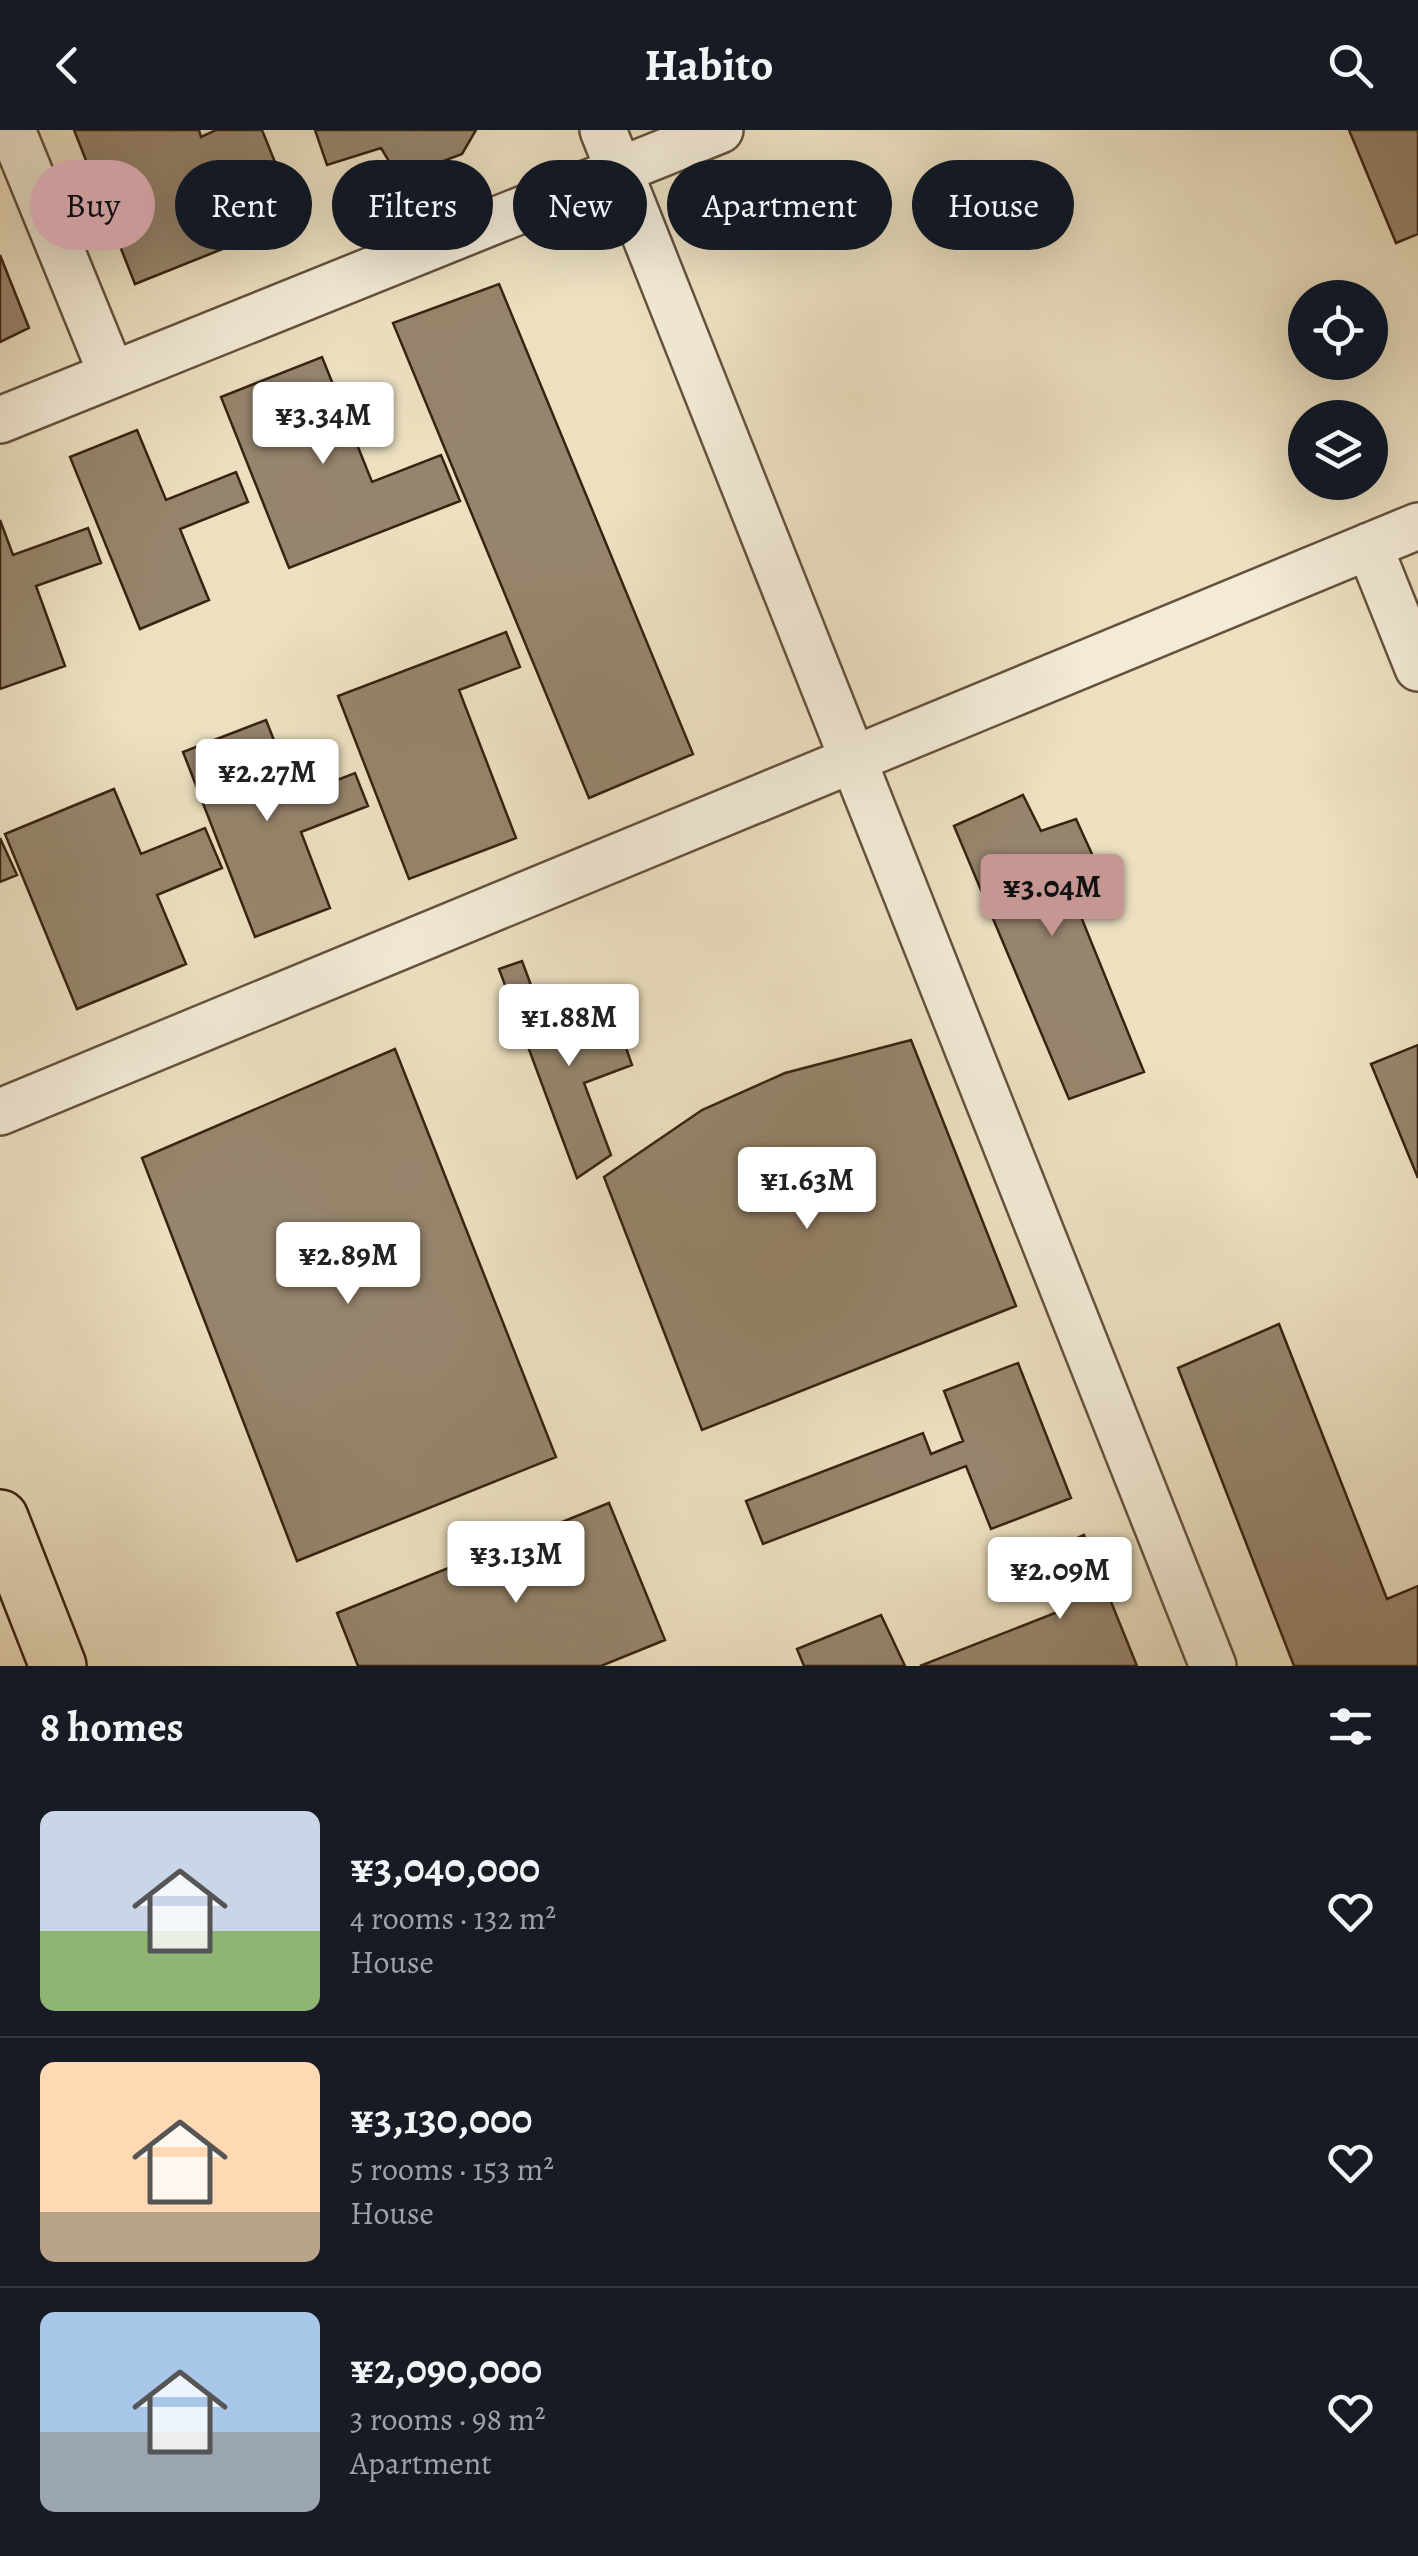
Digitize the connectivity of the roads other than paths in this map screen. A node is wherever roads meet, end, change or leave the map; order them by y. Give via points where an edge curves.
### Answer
1 (12, 130) edge
2 (720, 130) edge
3 (611, 150) edge
4 (112, 374) junction
5 (0, 420) edge
6 (1418, 526) edge
7 (1369, 546) junction
8 (1418, 668) edge
9 (851, 760) junction
10 (0, 1112) edge
11 (0, 1518) edge
12 (0, 1612) edge
13 (21, 1666) edge
14 (58, 1666) edge
15 (1213, 1666) edge

1 - 4 street
2 - 3 street
3 - 4 street
3 - 9 street
4 - 5 street
6 - 7 street
7 - 8 street
7 - 9 street
9 - 10 street
9 - 15 street
11 - 14 main road
12 - 13 main road

